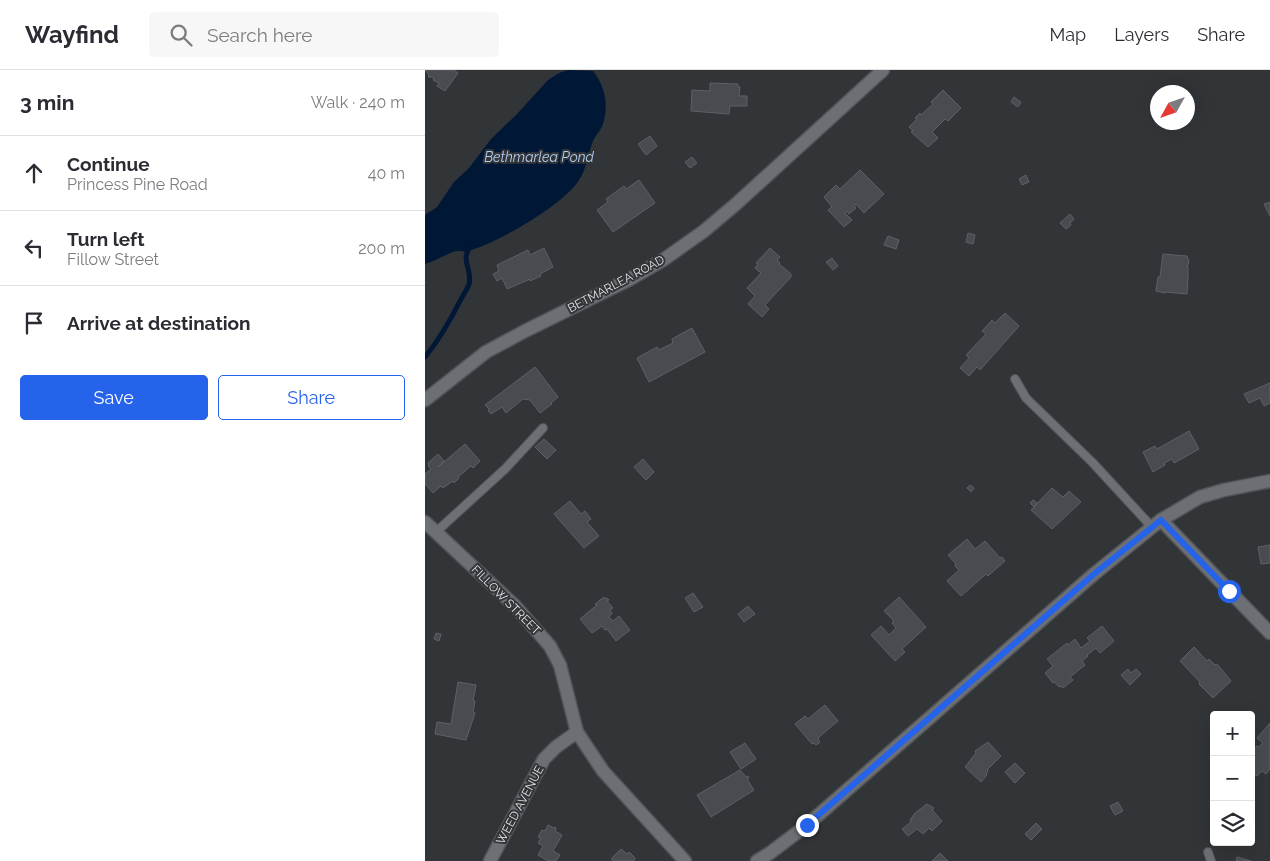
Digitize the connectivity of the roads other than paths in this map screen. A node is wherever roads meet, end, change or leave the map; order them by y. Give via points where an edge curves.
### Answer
1 (883, 70) edge
2 (1015, 379) dead end
3 (425, 400) edge
4 (543, 428) dead end
5 (1270, 480) edge
6 (425, 522) edge
7 (1157, 523) junction
8 (436, 532) junction
9 (1270, 633) edge
10 (577, 732) junction
11 (1208, 852) dead end
12 (490, 861) edge
13 (685, 861) edge
14 (757, 861) edge
15 (1211, 861) edge

1 - 3 street, BETMARLEA ROAD via 704,231 630,279 486,352
2 - 7 lane via 1026,398
4 - 8 lane via 505,469
5 - 7 street via 1200,498
6 - 8 street, FILLOW STREET
7 - 9 street
7 - 14 street via 1094,574 807,825
8 - 10 street, FILLOW STREET via 515,606 550,646 560,665
10 - 12 street, WEED AVENUE via 556,747 545,760
10 - 13 street, FILLOW STREET via 603,771
11 - 15 lane

